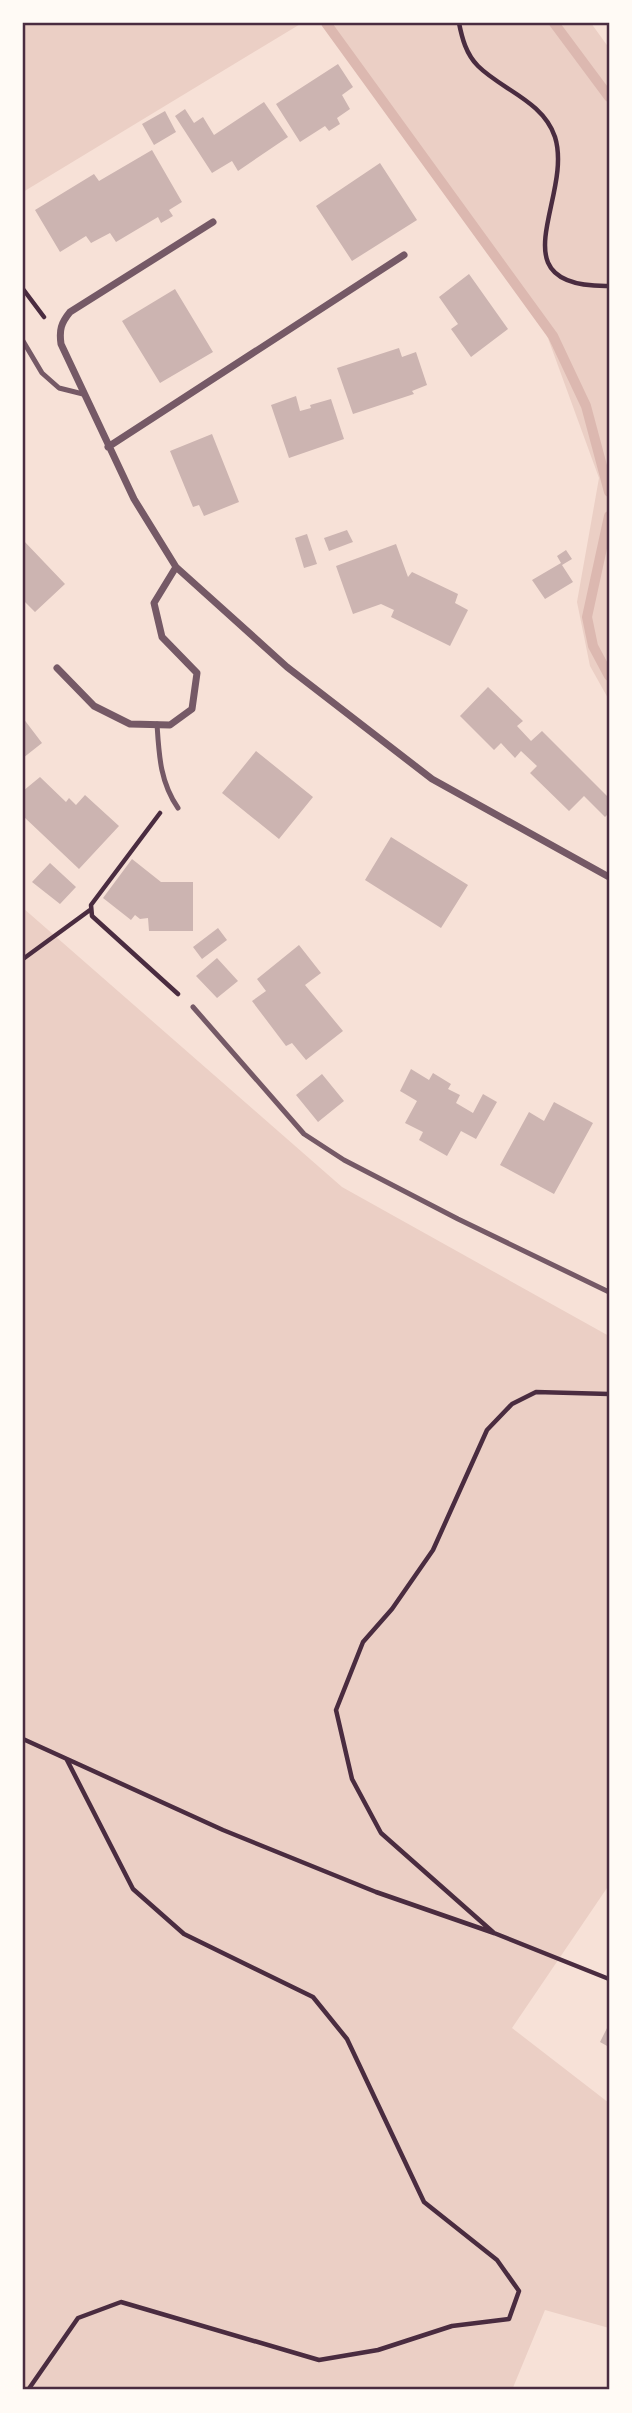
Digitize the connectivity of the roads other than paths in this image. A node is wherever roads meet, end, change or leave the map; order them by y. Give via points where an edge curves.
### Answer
1 (213, 222) dead end
2 (404, 255) dead end
3 (23, 341) edge
4 (83, 394) junction
5 (108, 447) junction
6 (176, 567) junction
7 (57, 668) dead end
8 (157, 724) junction
9 (178, 808) dead end
10 (609, 877) edge
11 (192, 1007) road end
12 (609, 1292) edge

1 - 4 street via 62,321 61,344
2 - 5 street
3 - 4 lane via 42,373 59,388
4 - 5 street
5 - 6 street
6 - 8 street via 154,603 162,637 197,673 192,709 170,725
6 - 10 street via 287,667 432,779
7 - 8 street via 94,706 130,724
8 - 9 lane via 161,772
11 - 12 lane via 304,1134 344,1160

